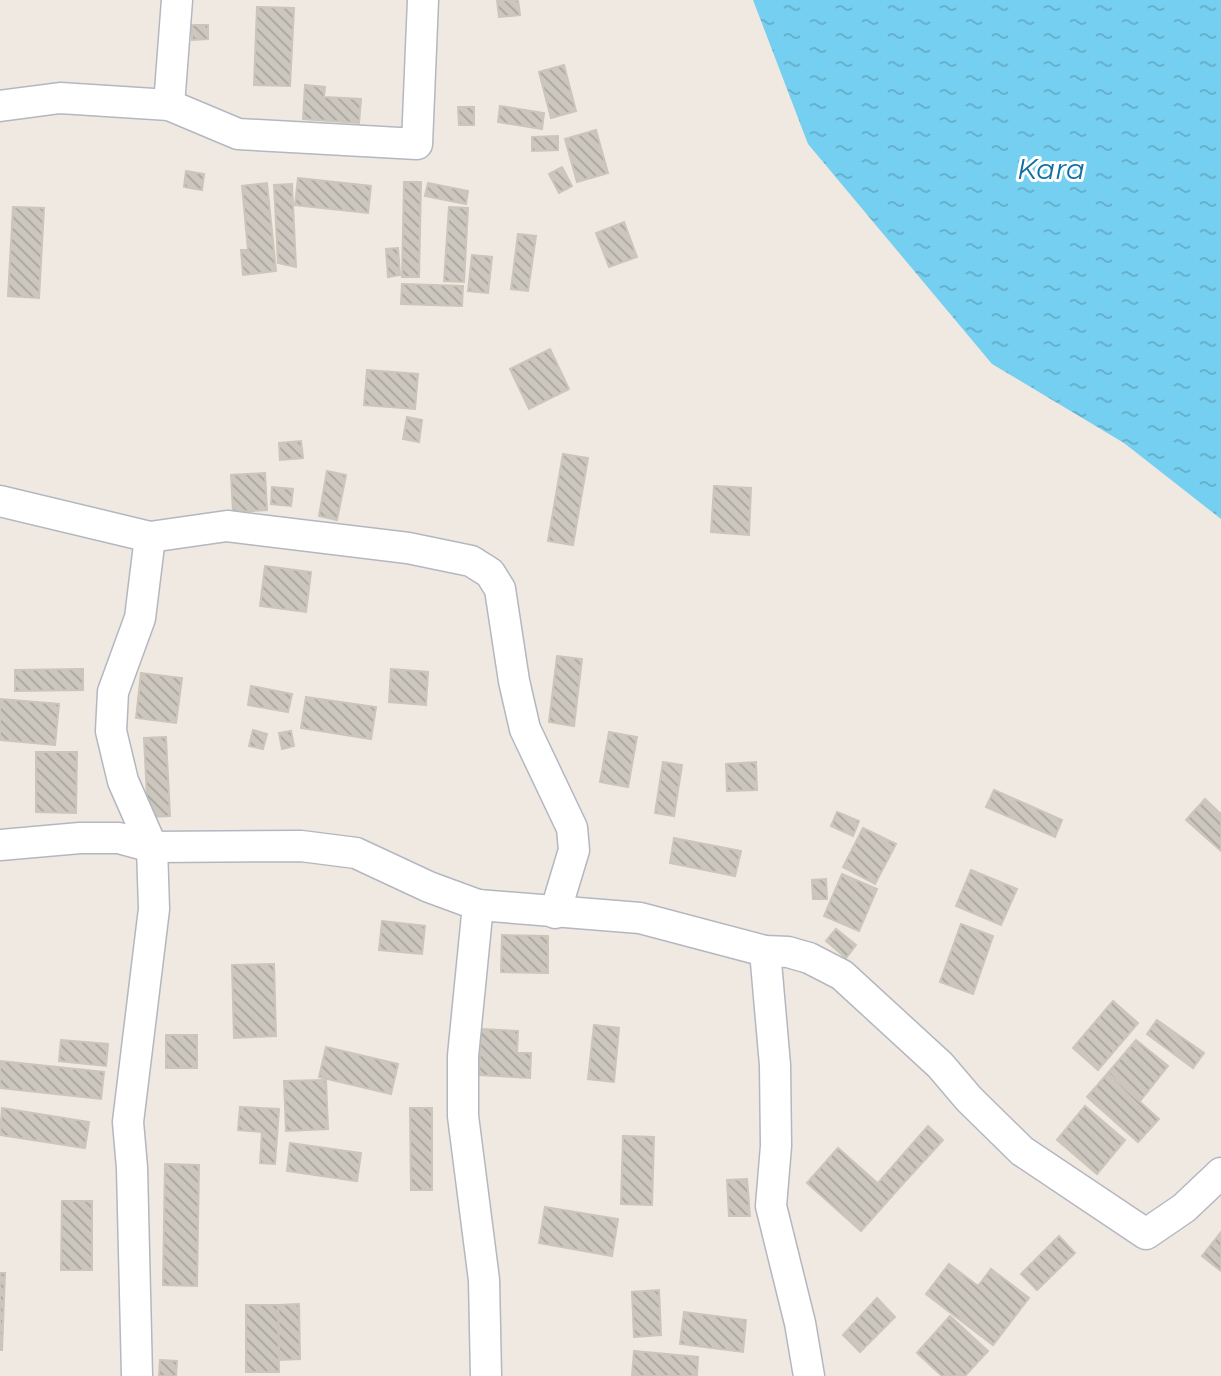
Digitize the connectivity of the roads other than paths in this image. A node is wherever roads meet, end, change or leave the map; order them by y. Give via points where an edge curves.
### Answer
1 (177, 0) edge
2 (423, 0) edge
3 (169, 105) junction
4 (0, 106) edge
5 (0, 501) edge
6 (150, 537) junction
7 (0, 845) edge
8 (152, 847) junction
9 (478, 905) junction
10 (555, 913) junction
11 (765, 951) junction
12 (1221, 1173) edge
13 (137, 1376) edge
14 (486, 1376) edge
15 (809, 1376) edge

1 - 3 street
2 - 3 street via 417,144 238,134
3 - 4 street via 60,98
5 - 6 street
6 - 8 street via 140,618 113,692 111,731 123,781
6 - 10 street via 227,526 408,548 471,561 490,573 500,589 525,729 572,828 574,850
7 - 8 street via 119,838
8 - 9 street via 301,846 356,853
8 - 13 street via 154,909 128,1122
9 - 10 street
9 - 14 street via 463,1056 463,1116 484,1280
10 - 11 street via 640,918
11 - 12 street via 809,958 842,975 940,1065 1022,1151 1146,1234
11 - 15 street via 775,1065 771,1206

